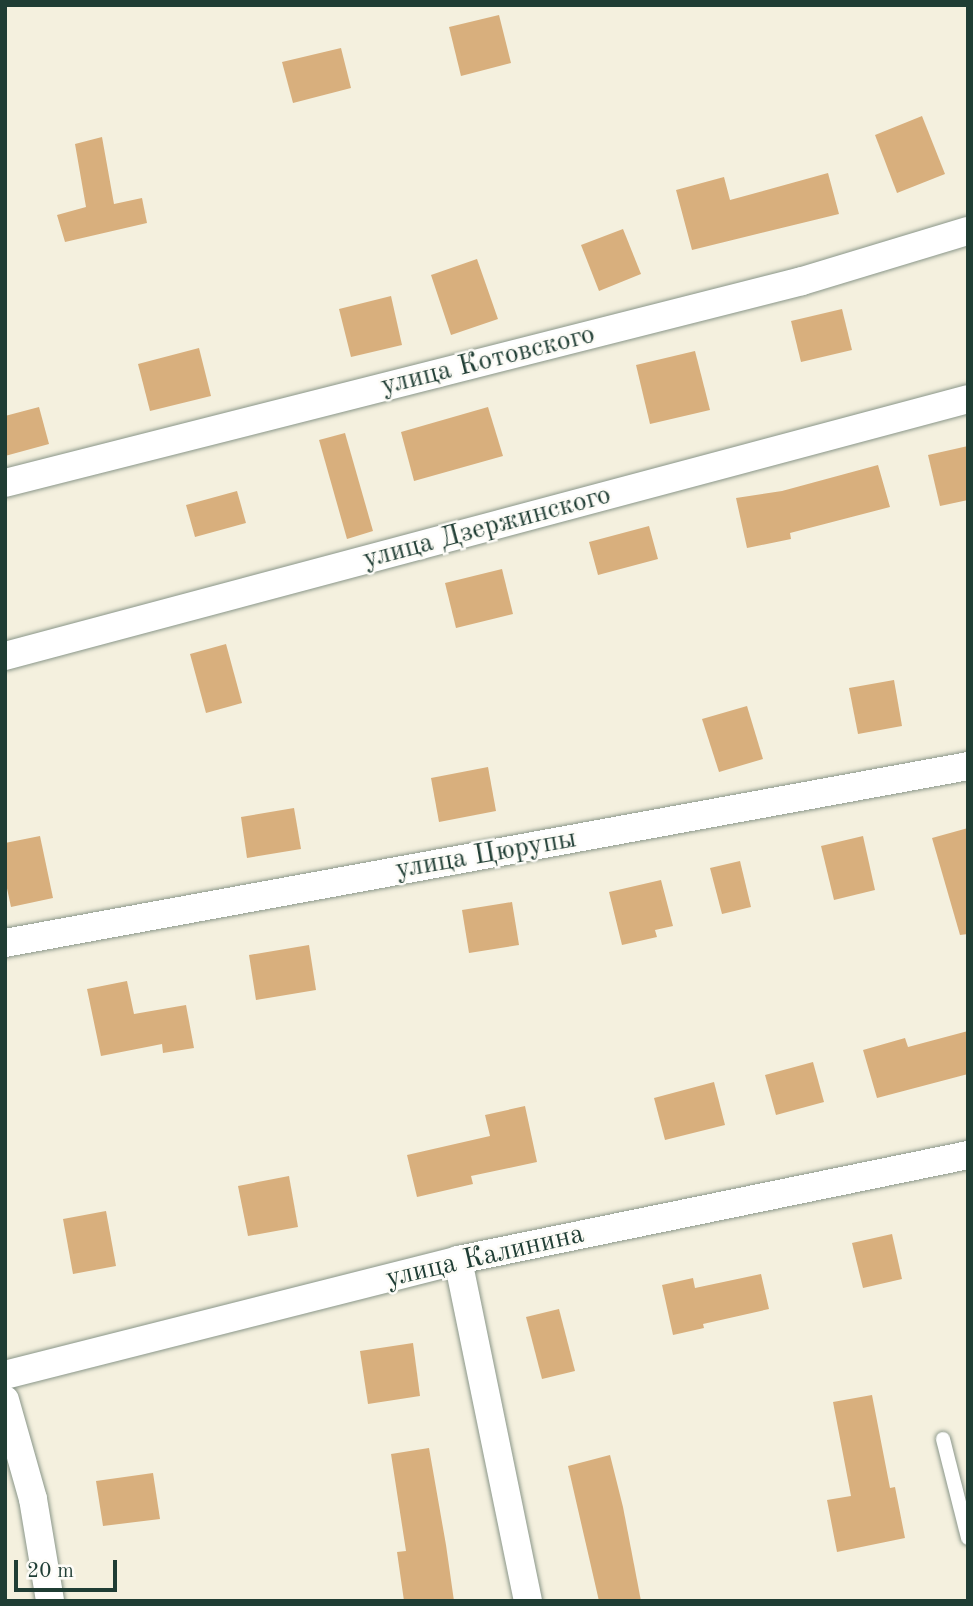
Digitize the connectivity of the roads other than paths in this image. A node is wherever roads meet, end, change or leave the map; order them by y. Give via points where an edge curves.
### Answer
1 (968, 231) edge
2 (968, 399) edge
3 (5, 483) edge
4 (5, 656) edge
5 (968, 766) edge
6 (5, 943) edge
7 (968, 1155) edge
8 (458, 1260) junction
9 (5, 1375) edge
10 (5, 1400) edge
11 (943, 1439) dead end
12 (968, 1538) edge
13 (50, 1601) edge
14 (528, 1601) edge

1 - 3 street, улица Котовского via 802,281
2 - 4 street, улица Дзержинского
5 - 6 street, улица Цюрупы
7 - 8 street, улица Калинина
8 - 9 street, улица Калинина
8 - 14 street
10 - 13 street via 33,1499
11 - 12 lane

